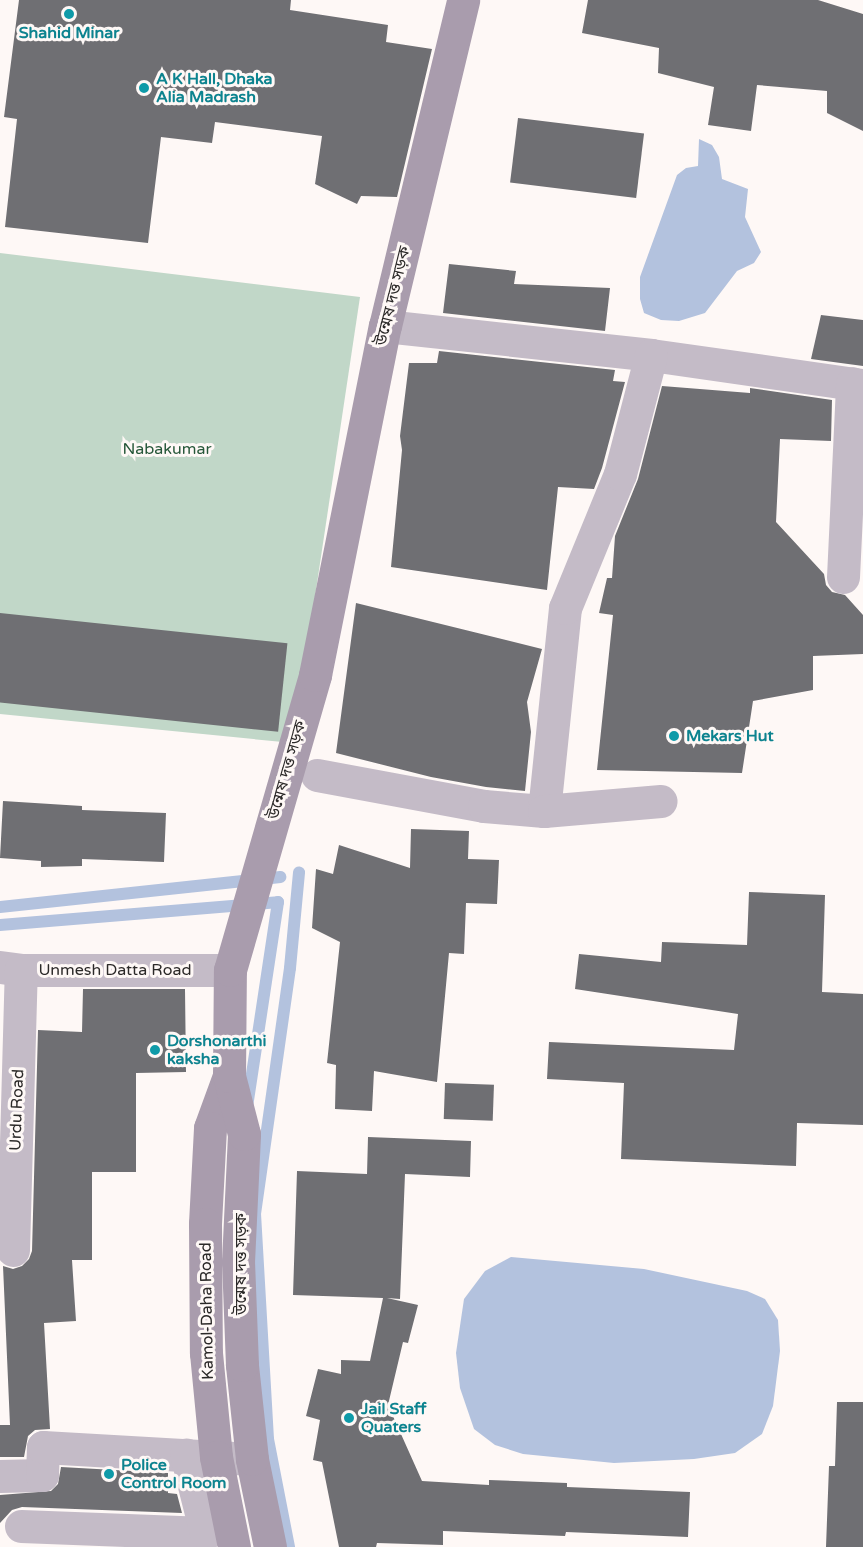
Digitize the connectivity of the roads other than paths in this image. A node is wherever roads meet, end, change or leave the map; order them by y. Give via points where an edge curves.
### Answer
1 (463, 0) edge
2 (385, 326) junction
3 (651, 355) junction
4 (857, 384) edge
5 (843, 577) dead end
6 (316, 775) dead end
7 (661, 801) dead end
8 (544, 810) junction
9 (10, 968) edge
10 (230, 969) junction
11 (229, 1076) junction
12 (13, 1250) dead end
13 (242, 1365) junction
14 (207, 1369) junction
15 (201, 1455) junction
16 (252, 1459) junction
17 (0, 1476) edge
18 (21, 1526) dead end
19 (158, 1540) edge
20 (234, 1547) edge
21 (270, 1547) edge

1 - 2 main road, উন্মেষ দত্ত সড়ক
2 - 3 street
2 - 10 main road, উন্মেষ দত্ত সড়ক via 315,675
3 - 4 street
3 - 8 street via 620,474 565,608
4 - 5 street
6 - 8 street via 484,806
7 - 8 street
9 - 10 street, Unmesh Datta Road
9 - 12 street, Urdu Road
10 - 11 main road, উন্মেষ দত্ত সড়ক
11 - 13 main road, উন্মেষ দত্ত সড়ক via 244,1134 238,1262
11 - 14 main road, Kamol-Daha Road via 210,1128 205,1224
13 - 14 main road
13 - 16 main road, উন্মেষ দত্ত সড়ক
14 - 15 main road, Kamol-Daha Road
15 - 16 street
15 - 17 street via 44,1447 42,1475
15 - 19 street via 206,1533
15 - 20 main road, Kamol-Daha Road
16 - 21 main road, উন্মেষ দত্ত সড়ক
18 - 19 street

